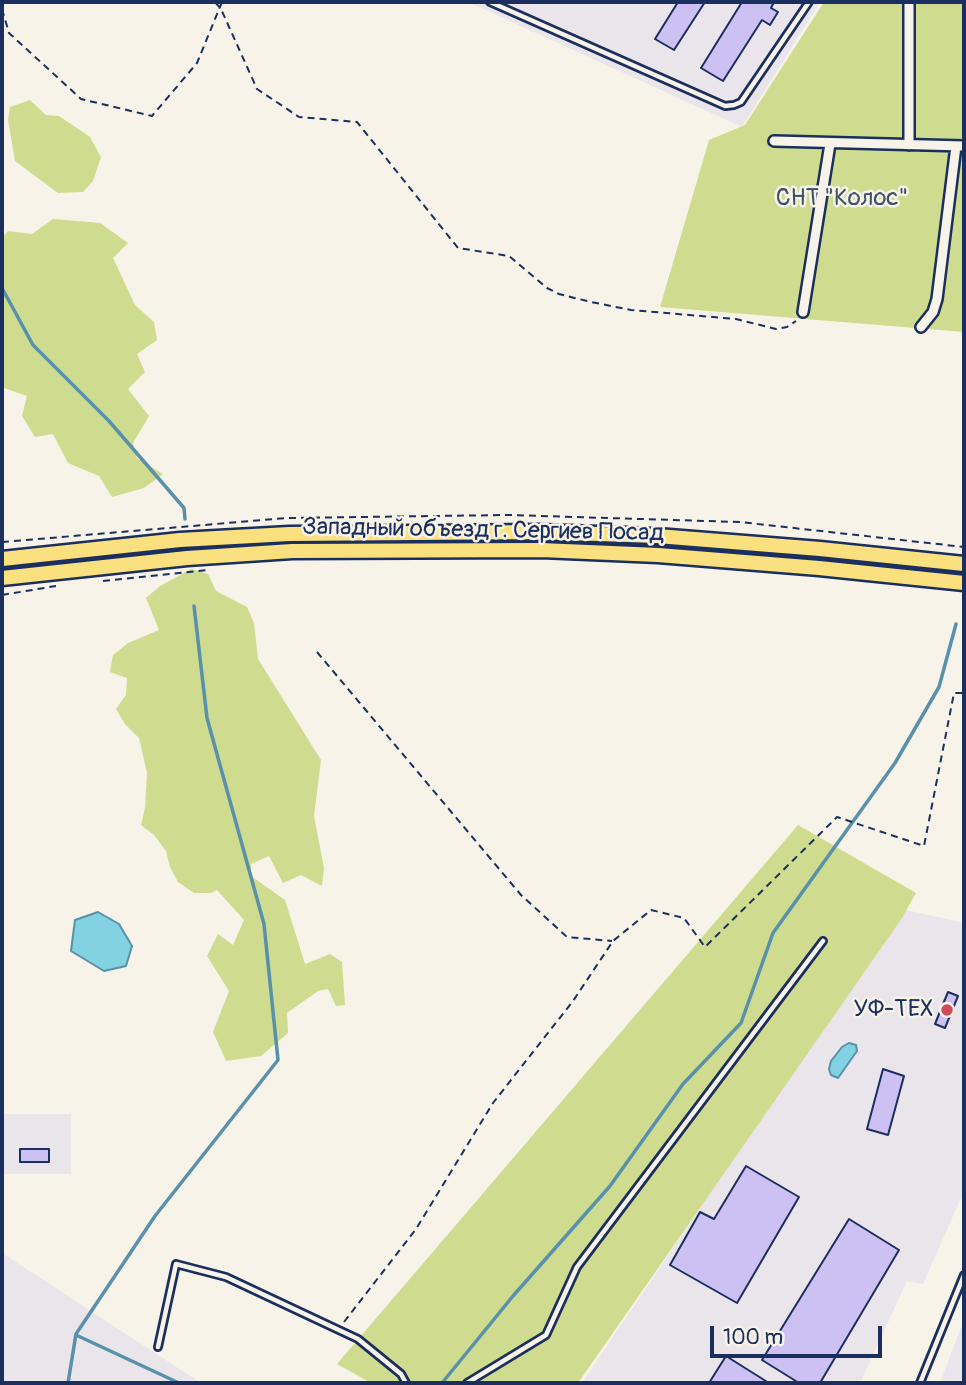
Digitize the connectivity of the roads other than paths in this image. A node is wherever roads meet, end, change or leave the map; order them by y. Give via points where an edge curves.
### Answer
1 (490, 2) edge
2 (809, 2) edge
3 (909, 2) edge
4 (774, 142) dead end
5 (830, 144) junction
6 (909, 145) junction
7 (960, 146) edge
8 (803, 312) road end
9 (921, 327) dead end
10 (2, 559) edge
11 (964, 564) edge
12 (2, 578) edge
13 (964, 583) edge
14 (823, 941) dead end
15 (964, 1275) edge
16 (158, 1347) dead end
17 (405, 1383) edge
18 (467, 1383) edge
19 (920, 1383) edge

1 - 2 lane via 725,106 741,102
3 - 6 street
4 - 5 street
5 - 6 street
5 - 8 street
6 - 7 street
7 - 9 street via 937,299
10 - 11 main road, Западный объезд г. Сергиев Посад via 289,534 540,532 657,536
12 - 13 main road, Западный объезд г. Сергиев Посад via 292,551 541,550 658,555
14 - 18 lane via 577,1267 546,1335
15 - 19 lane
16 - 17 lane via 176,1264 226,1277 358,1339 401,1374

